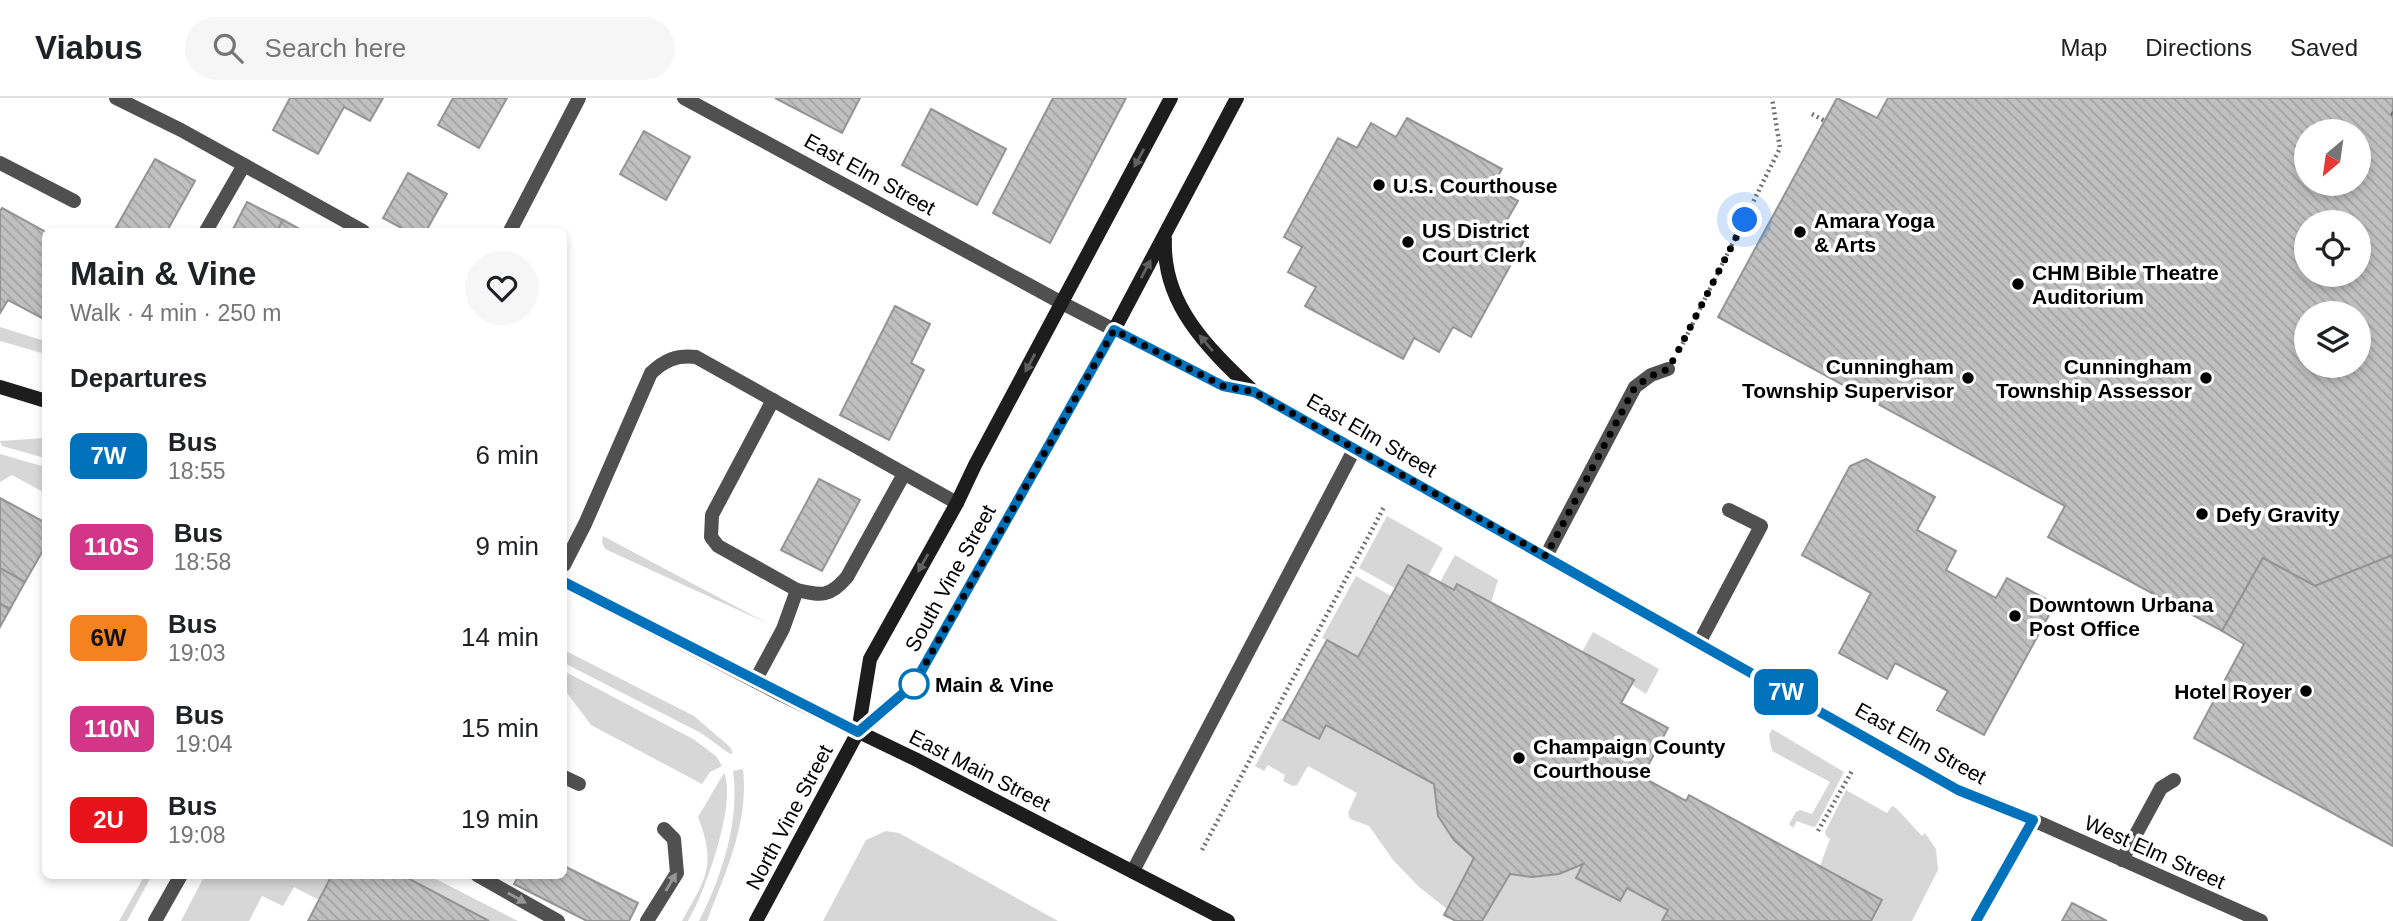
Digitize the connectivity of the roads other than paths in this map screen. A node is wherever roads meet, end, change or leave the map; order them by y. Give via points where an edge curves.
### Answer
1 (116, 98) edge
2 (579, 98) edge
3 (684, 98) edge
4 (1171, 98) edge
5 (1237, 98) edge
6 (0, 163) edge
7 (244, 165) junction
8 (74, 201) dead end
9 (208, 228) edge
10 (358, 228) edge
11 (512, 228) edge
12 (1165, 232) junction
13 (1062, 303) junction
14 (1114, 330) junction
15 (1668, 369) road end
16 (0, 387) edge
17 (1254, 392) junction
18 (42, 400) edge
19 (773, 400) junction
20 (1354, 450) junction
21 (904, 474) junction
22 (957, 503) junction
23 (1729, 510) dead end
24 (1546, 556) junction
25 (567, 559) edge
26 (567, 584) edge
27 (797, 590) junction
28 (1699, 643) junction
29 (755, 681) junction
30 (858, 732) junction
31 (567, 778) edge
32 (2174, 780) dead end
33 (579, 784) dead end
34 (2033, 820) junction
35 (669, 834) dead end
36 (2122, 860) junction
37 (1133, 871) junction
38 (179, 879) edge
39 (484, 879) edge
40 (155, 921) edge
41 (558, 921) edge
42 (648, 921) edge
43 (756, 921) edge
44 (1227, 921) edge
45 (1976, 921) edge
46 (2261, 921) edge

1 - 7 street
2 - 11 street
3 - 13 street, East Elm Street
4 -> 13 main road, South Vine Street
5 - 12 main road, South Vine Street
6 - 8 street
7 - 9 street
7 - 10 street
14 -> 12 main road, South Vine Street
17 -> 12 main road via 1207,345 1185,313 1167,276
13 - 14 street, East Elm Street
13 -> 22 main road, South Vine Street
14 - 17 street, East Elm Street via 1223,386
14 - 30 main road, South Vine Street via 914,684
15 - 24 street via 1635,387
16 - 18 main road
17 - 20 street, East Elm Street
19 - 21 street
19 - 25 street via 696,357 681,355 664,362 650,373
19 - 27 street via 712,515 711,537 718,547
20 - 24 street, East Elm Street
20 - 37 street
21 - 22 street
21 - 27 street via 835,591 815,594
22 -> 30 main road, South Vine Street via 870,659
23 - 28 street via 1761,527
24 - 28 street, East Elm Street
26 - 29 main road, East Main Street
27 - 29 street via 783,629
28 - 34 street, East Elm Street via 1958,790
29 - 30 main road, East Main Street
30 - 37 main road, East Main Street
30 - 43 main road, North Vine Street
31 - 33 street
32 - 36 street via 2161,788
34 - 36 street, West Elm Street
34 - 45 street
42 -> 35 street via 677,873
36 - 46 street, West Elm Street
37 - 44 main road, East Main Street
38 - 40 street
39 -> 41 street

